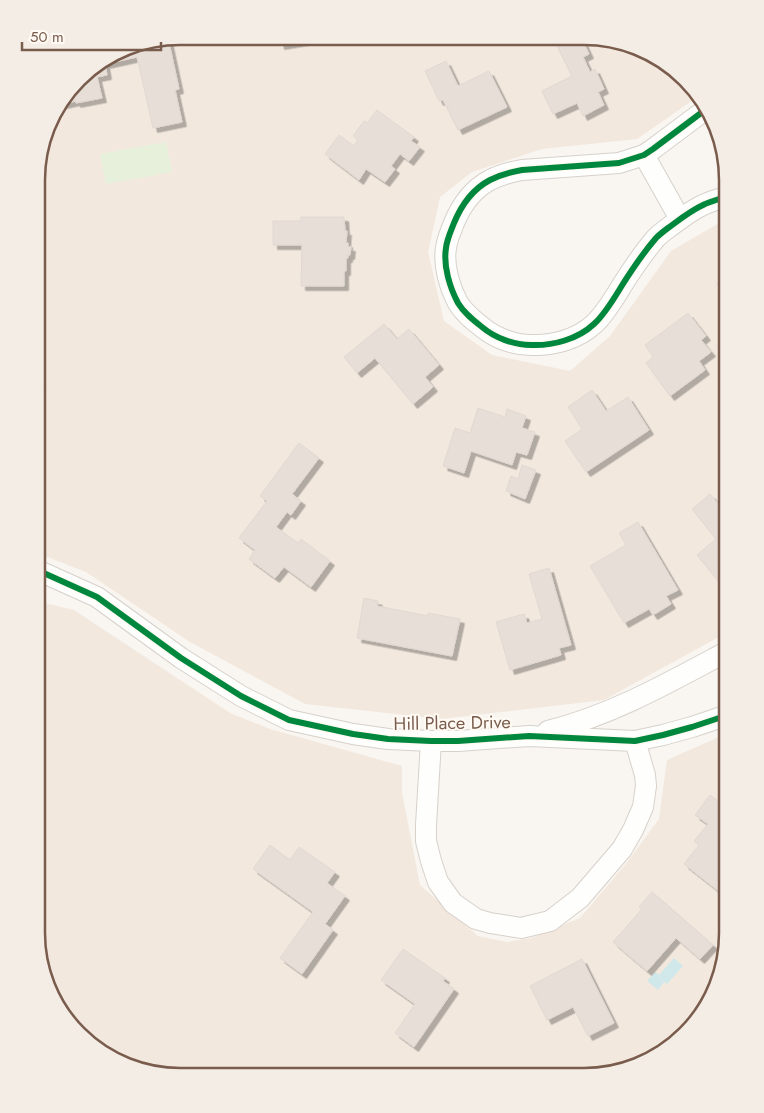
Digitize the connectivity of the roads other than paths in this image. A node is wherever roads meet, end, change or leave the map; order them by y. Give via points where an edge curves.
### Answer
1 (701, 113) edge
2 (644, 155) junction
3 (719, 199) edge
4 (680, 218) junction
5 (45, 574) edge
6 (719, 656) edge
7 (719, 718) edge
8 (529, 736) junction
9 (431, 741) junction
10 (635, 741) junction

1 - 2 street
2 - 4 street
2 - 4 street via 618,163 507,173 472,194 457,217 445,249 451,286 459,304 490,334 509,342 529,346 565,340 594,324 657,237
3 - 4 street
5 - 9 street, Hill Place Drive via 97,597 240,696 289,720 367,736
6 - 8 street, Hill Place Drive via 606,712 570,726
7 - 10 street, Hill Place Drive via 663,736
8 - 9 street, Hill Place Drive
8 - 10 street, Hill Place Drive
9 - 10 street, Hill Place Drive via 426,841 438,882 453,904 476,919 521,928 550,921 580,898 630,836 643,807 646,786

